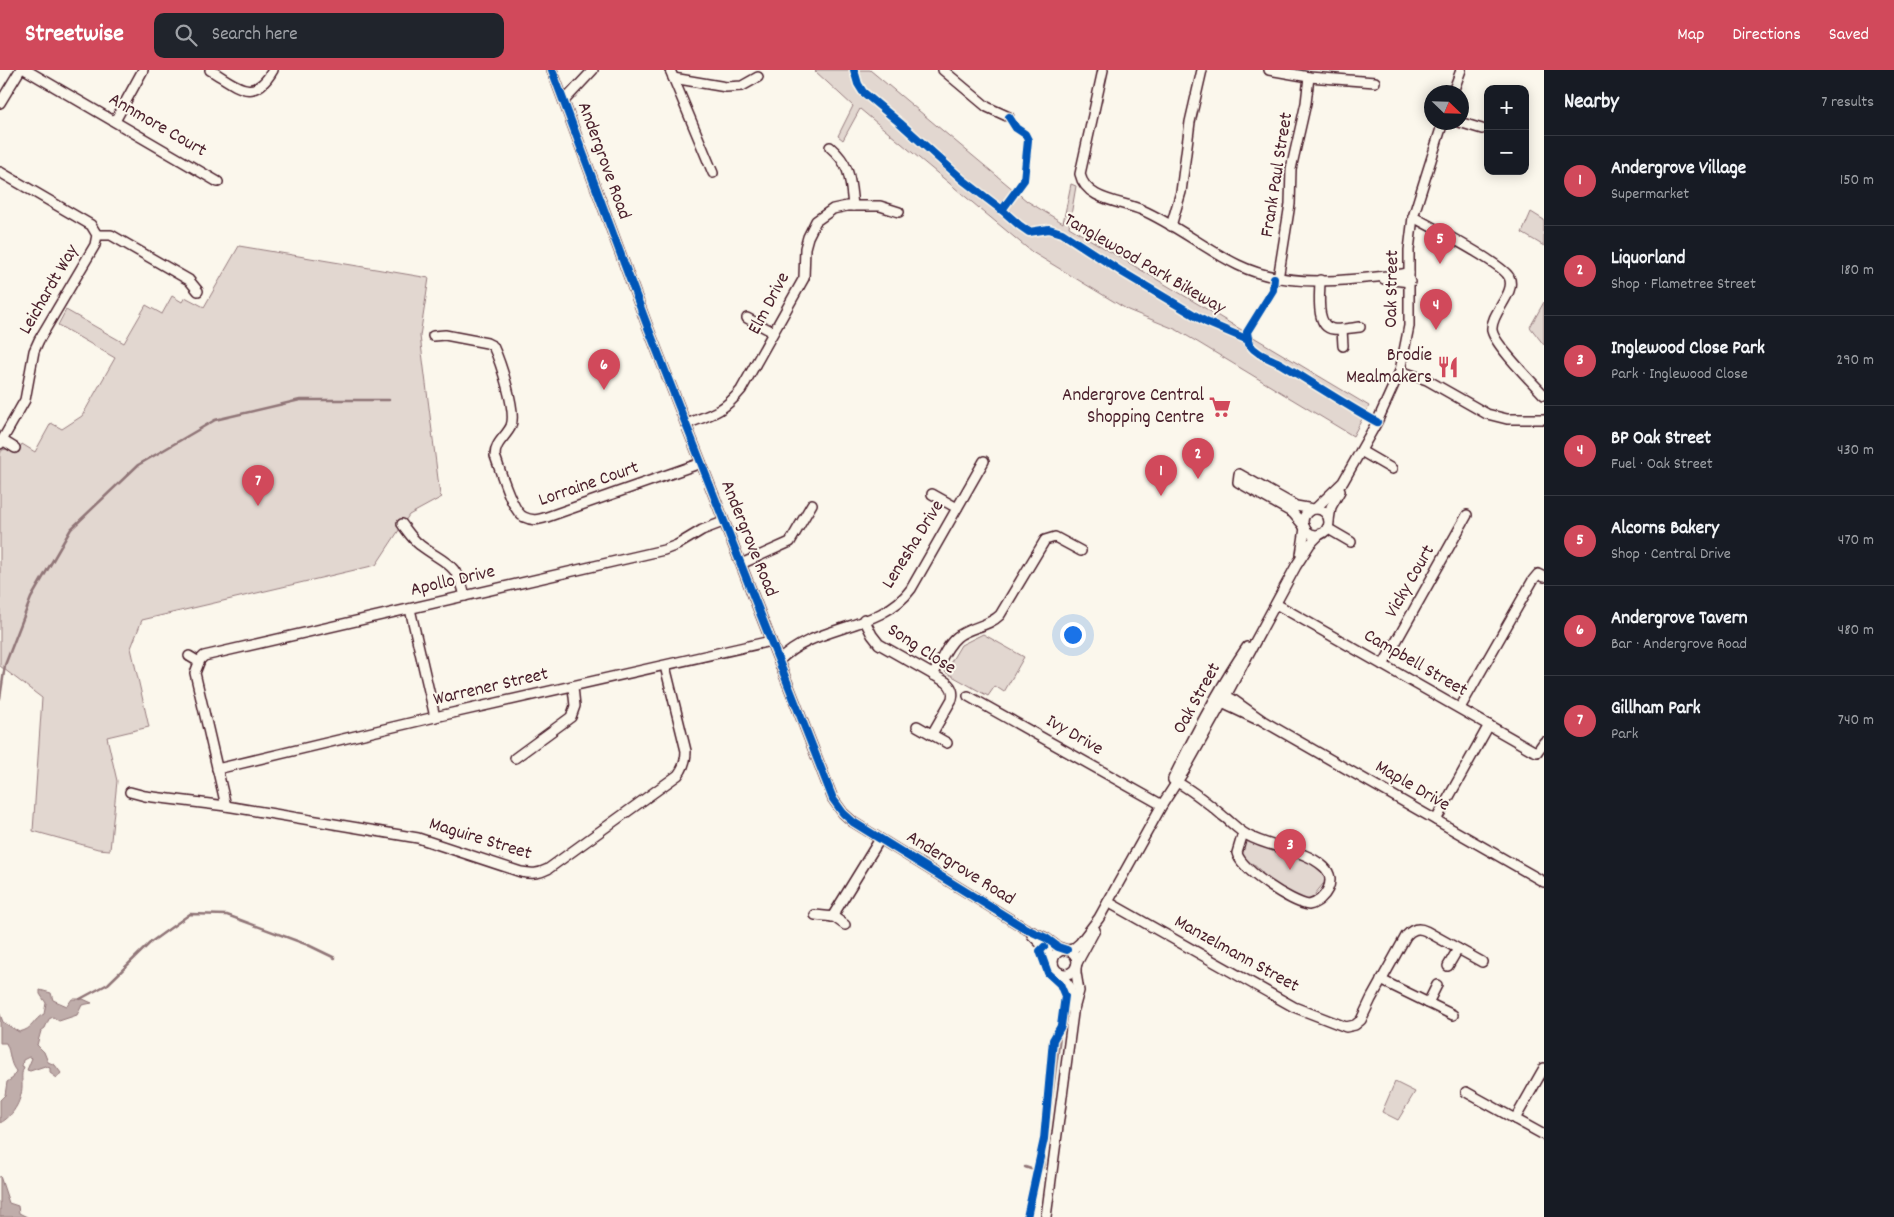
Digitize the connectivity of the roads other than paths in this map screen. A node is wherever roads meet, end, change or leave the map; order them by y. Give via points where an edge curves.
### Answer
1 (20, 70) edge
2 (26, 70) edge
3 (143, 70) edge
4 (210, 70) edge
5 (273, 70) edge
6 (552, 70) edge
7 (594, 70) edge
8 (943, 70) edge
9 (1103, 70) edge
10 (1202, 70) edge
11 (1269, 70) edge
12 (1461, 70) edge
13 (671, 74) edge
14 (758, 77) dead end
15 (1309, 77) junction
16 (1375, 82) dead end
17 (1456, 85) edge
18 (564, 101) junction
19 (0, 104) edge
20 (1010, 117) dead end
21 (115, 120) junction
22 (1469, 125) edge
23 (1482, 129) dead end
24 (1440, 130) edge
25 (830, 147) dead end
26 (0, 172) edge
27 (713, 173) dead end
28 (218, 182) dead end
29 (853, 206) junction
30 (899, 212) dead end
31 (1413, 217) junction
32 (1171, 226) junction
33 (97, 235) junction
34 (1410, 278) junction
35 (1278, 279) junction
36 (1320, 280) junction
37 (198, 291) dead end
38 (747, 318) dead end
39 (1360, 327) dead end
40 (1342, 329) junction
41 (773, 332) junction
42 (433, 336) dead end
43 (1343, 346) dead end
44 (1400, 371) junction
45 (1544, 395) edge
46 (1544, 418) edge
47 (686, 424) junction
48 (1, 442) edge
49 (15, 448) dead end
50 (1361, 451) junction
51 (984, 462) dead end
52 (701, 463) junction
53 (1392, 469) dead end
54 (1346, 477) junction
55 (932, 494) dead end
56 (812, 504) dead end
57 (957, 508) junction
58 (1314, 509) junction
59 (1467, 516) dead end
60 (723, 522) junction
61 (402, 524) dead end
62 (1304, 527) junction
63 (1325, 528) junction
64 (1351, 542) dead end
65 (1081, 551) dead end
66 (741, 564) junction
67 (1296, 566) junction
68 (1544, 577) edge
69 (465, 596) junction
70 (1276, 604) junction
71 (410, 609) junction
72 (864, 619) junction
73 (772, 643) junction
74 (797, 645) junction
75 (189, 656) dead end
76 (779, 661) junction
77 (199, 662) junction
78 (1383, 665) junction
79 (665, 666) junction
80 (934, 675) junction
81 (573, 687) junction
82 (968, 696) dead end
83 (1222, 698) junction
84 (1460, 708) junction
85 (435, 717) junction
86 (1489, 725) junction
87 (917, 726) dead end
88 (932, 734) junction
89 (947, 742) dead end
90 (1544, 742) edge
91 (515, 758) dead end
92 (217, 769) junction
93 (1175, 781) junction
94 (130, 792) dead end
95 (1162, 805) junction
96 (226, 806) junction
97 (1436, 820) junction
98 (1243, 833) junction
99 (880, 839) junction
100 (1544, 882) edge
101 (1108, 902) junction
102 (815, 915) dead end
103 (832, 917) junction
104 (1099, 918) junction
105 (845, 924) dead end
106 (1026, 930) junction
107 (1458, 949) junction
108 (1067, 950) junction
109 (1482, 962) dead end
110 (1077, 964) junction
111 (1053, 965) junction
112 (1448, 966) dead end
113 (1060, 973) junction
114 (1381, 980) junction
115 (1437, 985) dead end
116 (1428, 1003) junction
117 (1073, 1014) junction
118 (1453, 1015) dead end
119 (1544, 1068) edge
120 (1466, 1092) dead end
121 (1515, 1119) junction
122 (1544, 1135) edge
123 (1046, 1217) edge

1 - 19 street
2 - 21 street, Annmore Court
3 - 21 street
4 - 5 street via 247,91 264,84
6 - 18 street, Andergrove Road
7 - 18 street
8 - 20 street via 990,109
9 - 32 street via 1080,174 1082,183 1106,199 1150,213
10 - 32 street via 1190,122 1182,192
11 - 15 street
12 - 17 street
13 - 14 street via 726,87 742,86
13 - 27 street
15 - 16 street
15 - 35 street, Frank Paul Street via 1291,169 1290,204
18 - 47 street, Andergrove Road
21 - 28 street, Annmore Court
22 - 23 street
24 - 31 street, Oak Street
25 - 29 street via 846,164
26 - 33 street, Leichardt Way via 91,225
29 - 30 street, Elm Drive via 883,206
29 - 41 street, Elm Drive via 833,209 816,221 805,248 804,278
31 - 34 street, Oak Street
31 - 45 street via 1509,276 1510,290 1492,330 1500,345
32 - 35 street via 1240,266
33 - 37 street via 111,235 189,280
33 - 48 street, Leichardt Way via 95,245 34,352 25,400
34 - 36 street
34 - 44 street, Oak Street via 1409,326
35 - 36 street
36 - 40 street via 1322,322 1330,329
38 - 41 street
39 - 40 street
40 - 43 street
41 - 47 street, Elm Drive via 742,390 729,405
42 - 52 street, Lorraine Court via 445,335 493,346 513,419 495,449 495,456 522,516 535,521
44 - 46 street via 1427,380 1487,414 1507,419
44 - 50 street, Oak Street
47 - 52 street, Andergrove Road
48 - 49 street, Leichardt Way
50 - 53 street
50 - 54 street, Oak Street
51 - 57 street, Lenesha Drive
52 - 60 street, Andergrove Road
54 - 58 street, Oak Street via 1339,488
54 - 63 street, Oak Street
55 - 57 street
56 - 66 street via 790,542
57 - 72 street, Lenesha Drive via 906,596 891,608
58 - 62 street via 1304,516
58 - 62 street via 1294,505 1238,478 1294,513
58 - 63 street via 1324,512
59 - 78 street, Vicky Court
60 - 66 street, Andergrove Road
60 - 69 street, Apollo Drive via 664,550
61 - 69 street via 420,545 454,568
62 - 63 street via 1312,534
62 - 67 street, Oak Street
63 - 64 street
63 - 67 street, Oak Street
65 - 80 street via 1055,537 1044,540 1000,615 992,622 957,637
66 - 73 street, Andergrove Road
67 - 70 street, Oak Street
68 - 84 street via 1538,574 1534,580
69 - 71 street, Apollo Drive
70 - 78 street, Campbell Street
70 - 83 street, Oak Street
71 - 77 street, Apollo Drive via 211,654
71 - 85 street
72 - 74 street, Lenesha Drive
72 - 80 street, Song Close via 879,644
73 - 74 street, Lenesha Drive
73 - 76 street, Andergrove Road
73 - 79 street, Warrener Street
74 - 76 street, Lenesha Drive
75 - 77 street
76 - 99 street, Andergrove Road via 833,799 848,818
77 - 92 street via 195,673
78 - 84 street, Campbell Street
79 - 81 street, Warrener Street
79 - 96 street, Maguire Street via 686,751 682,769 540,873 521,872 418,838
80 - 88 street, Song Close via 949,685 953,695
81 - 85 street, Warrener Street
81 - 91 street via 575,706 571,717
82 - 95 street, Ivy Drive
83 - 93 street, Oak Street
83 - 97 street, Maple Drive via 1247,708 1263,721
84 - 86 street, Campbell Street
85 - 92 street, Warrener Street
86 - 90 street, Campbell Street via 1537,752
86 - 97 street
87 - 88 street
88 - 89 street
92 - 96 street
93 - 95 street, Oak Street
93 - 98 street
94 - 96 street, Maguire Street
95 - 101 street, Oak Street
97 - 100 street, Maple Drive
98 - 98 street via 1307,856 1324,867 1331,882 1320,899 1309,905 1297,902 1245,866 1237,853
99 - 103 street
99 - 106 street, Andergrove Road
101 - 104 street, Oak Street
101 - 114 street, Manzelmann Street via 1294,1007 1343,1026 1352,1026 1361,1020
102 - 103 street
103 - 105 street
104 - 108 street, Oak Street via 1080,944
104 - 110 street, Oak Street
106 - 108 street, Andergrove Road
106 - 111 street, Andergrove Road via 1048,951
107 - 109 street
107 - 112 street
107 - 114 street via 1426,931 1414,930 1407,934
108 - 110 street via 1074,954
108 - 111 street via 1055,954
110 - 113 street via 1070,973
110 - 117 street via 1079,991
111 - 113 street
113 - 117 street via 1070,990
114 - 116 street
115 - 116 street
116 - 118 street
117 - 123 street
119 - 121 street
120 - 121 street
121 - 122 street

